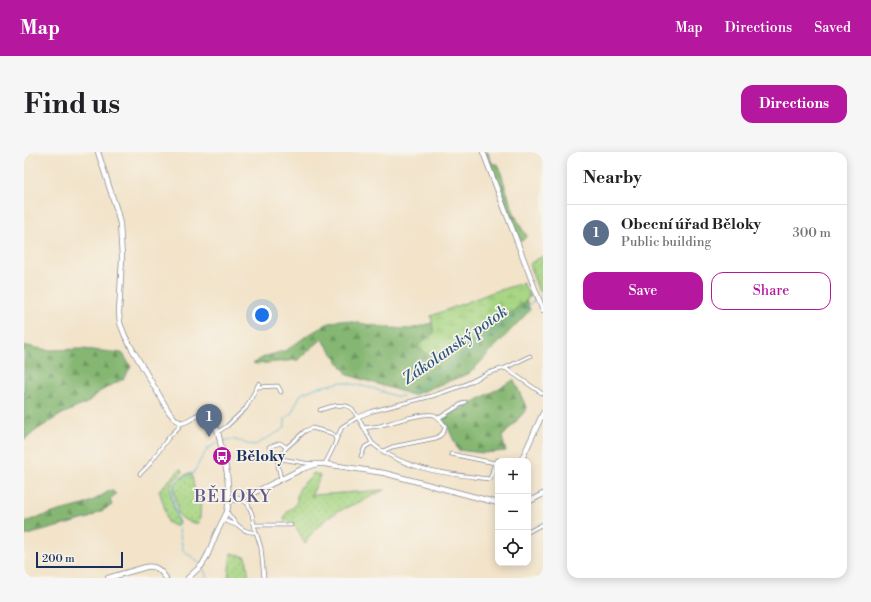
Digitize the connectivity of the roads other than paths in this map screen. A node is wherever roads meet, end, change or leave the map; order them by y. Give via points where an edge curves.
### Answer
1 (98, 152) edge
2 (483, 152) edge
3 (543, 310) edge
4 (530, 356) dead end
5 (505, 368) junction
6 (260, 383) dead end
7 (257, 387) junction
8 (281, 392) dead end
9 (543, 394) edge
10 (465, 402) dead end
11 (320, 410) dead end
12 (543, 413) edge
13 (358, 417) junction
14 (439, 418) junction
15 (181, 423) junction
16 (364, 428) junction
17 (218, 432) junction
18 (336, 440) junction
19 (372, 443) junction
20 (286, 447) junction
21 (383, 451) junction
22 (451, 454) dead end
23 (361, 456) dead end
24 (522, 458) edge
25 (281, 459) junction
26 (495, 463) joint
27 (279, 464) junction
28 (316, 464) junction
29 (324, 464) junction
30 (140, 474) dead end
31 (281, 479) junction
32 (543, 494) edge
33 (241, 499) junction
34 (229, 500) junction
35 (531, 500) edge
36 (495, 502) edge
37 (227, 512) junction
38 (223, 520) junction
39 (543, 524) edge
40 (236, 525) junction
41 (254, 525) junction
42 (291, 525) dead end
43 (531, 530) edge
44 (256, 532) junction
45 (108, 578) edge
46 (166, 578) edge
47 (188, 578) edge
48 (264, 578) edge

1 - 15 street via 120,224 121,327 169,412
2 - 3 street
4 - 5 street
5 - 9 street
5 - 13 street via 432,396
6 - 7 street
7 - 8 street via 278,386
7 - 17 street via 246,408
10 - 14 street
11 - 13 street via 332,406 345,406 352,408
12 - 24 street
13 - 16 street
13 - 18 street via 342,427
14 - 16 street via 429,414
14 - 21 street via 445,426 442,435
15 - 17 street via 203,415 214,423
15 - 30 street
16 - 19 street
17 - 34 street via 228,473
18 - 20 street via 331,433 312,428
18 - 29 street
19 - 21 street
19 - 23 street via 365,448
20 - 25 street
20 - 27 street via 280,443 269,447
21 - 26 street via 394,458 425,468 490,479
22 - 26 street
25 - 27 street
25 - 28 street
27 - 31 street
28 - 29 street
28 - 31 street
29 - 36 street via 384,473
31 - 33 street
32 - 35 street
33 - 34 street
33 - 41 street via 248,504
34 - 37 street
37 - 38 street
37 - 40 street
38 - 40 street
38 - 47 street via 202,564
39 - 43 street
40 - 44 street via 250,533
41 - 42 street
41 - 44 street
44 - 48 street via 261,548
45 - 46 street via 151,566 157,568

